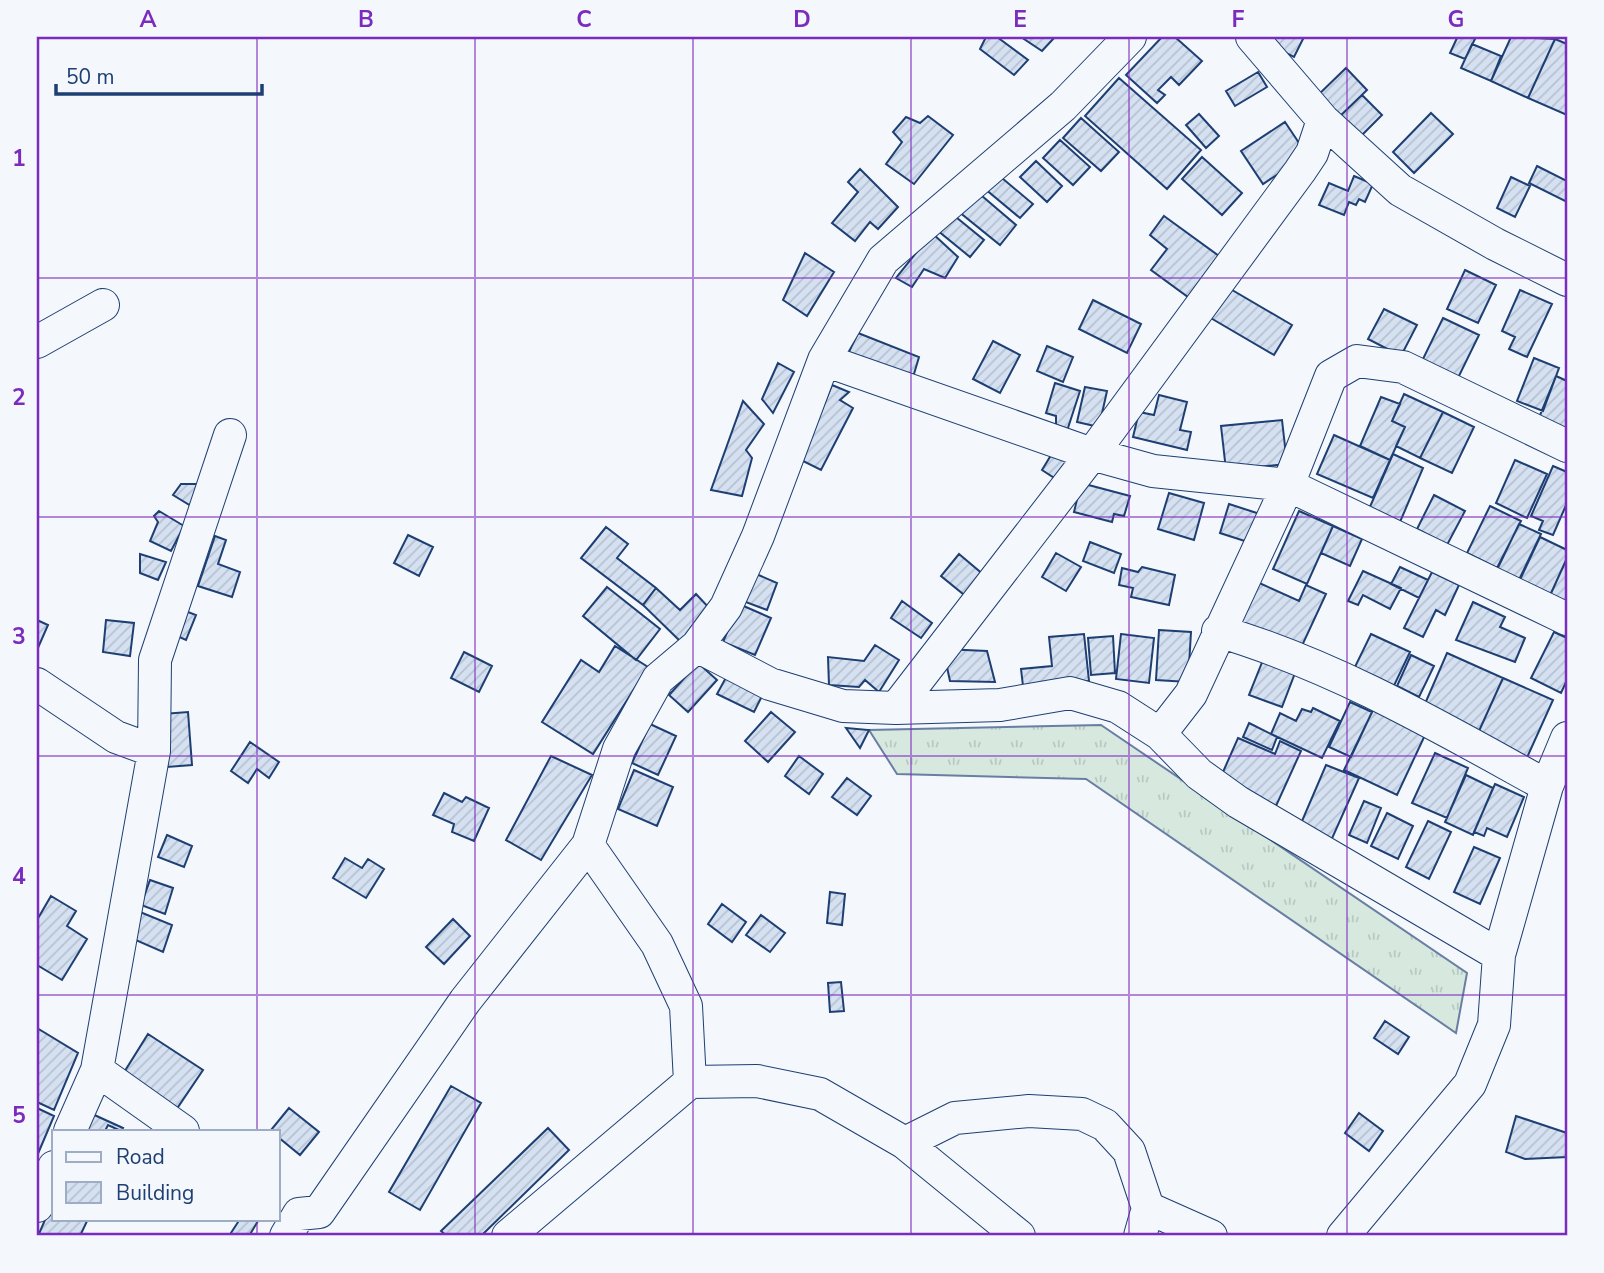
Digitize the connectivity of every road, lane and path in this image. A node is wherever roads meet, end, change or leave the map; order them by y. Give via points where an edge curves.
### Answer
1 (1130, 37) edge
2 (1252, 37) edge
3 (1323, 120) junction
4 (1567, 280) edge
5 (103, 305) dead end
6 (37, 342) edge
7 (824, 360) junction
8 (230, 435) dead end
9 (1567, 446) edge
10 (1092, 453) junction
11 (1288, 485) junction
12 (1567, 619) edge
13 (1218, 631) junction
14 (697, 646) junction
15 (37, 684) edge
16 (896, 708) junction
17 (1160, 734) junction
18 (1567, 738) edge
19 (154, 751) junction
20 (1547, 786) junction
21 (588, 845) junction
22 (1499, 955) junction
23 (97, 1070) junction
24 (690, 1082) junction
25 (70, 1130) edge
26 (182, 1130) edge
27 (905, 1143) junction
28 (52, 1172) edge
29 (37, 1206) edge
30 (288, 1216) edge
31 (1144, 1222) edge
32 (508, 1236) edge
33 (1019, 1236) edge
34 (1211, 1236) edge
35 (1343, 1236) edge

1 - 7 street via 1063,106 883,260
2 - 3 street
3 - 4 street via 1400,190
3 - 10 street via 1312,153
5 - 6 street
7 - 10 street
7 - 14 street via 758,536 726,607
8 - 19 street via 155,660
9 - 11 street via 1403,367 1357,361 1331,376
10 - 11 street via 1153,471
10 - 16 street
11 - 12 street
11 - 13 street
13 - 17 street via 1191,694
13 - 20 street via 1279,649 1379,694
14 - 16 street via 770,684 843,706
14 - 21 street via 658,679 619,749
15 - 19 street via 116,737
16 - 17 street via 1000,705 1070,694 1118,707
17 - 22 street via 1199,774 1238,802
18 - 20 street
19 - 23 street
20 - 22 street
21 - 24 street via 657,944 686,1006
21 - 30 street via 466,1001 319,1212
22 - 35 street via 1494,1025 1470,1084
23 - 25 street
23 - 26 street
24 - 27 street via 757,1081 820,1094
24 - 32 street
27 - 31 street via 955,1118 1029,1111 1082,1114 1105,1125 1129,1151
27 - 33 street
28 - 29 street
31 - 34 street

